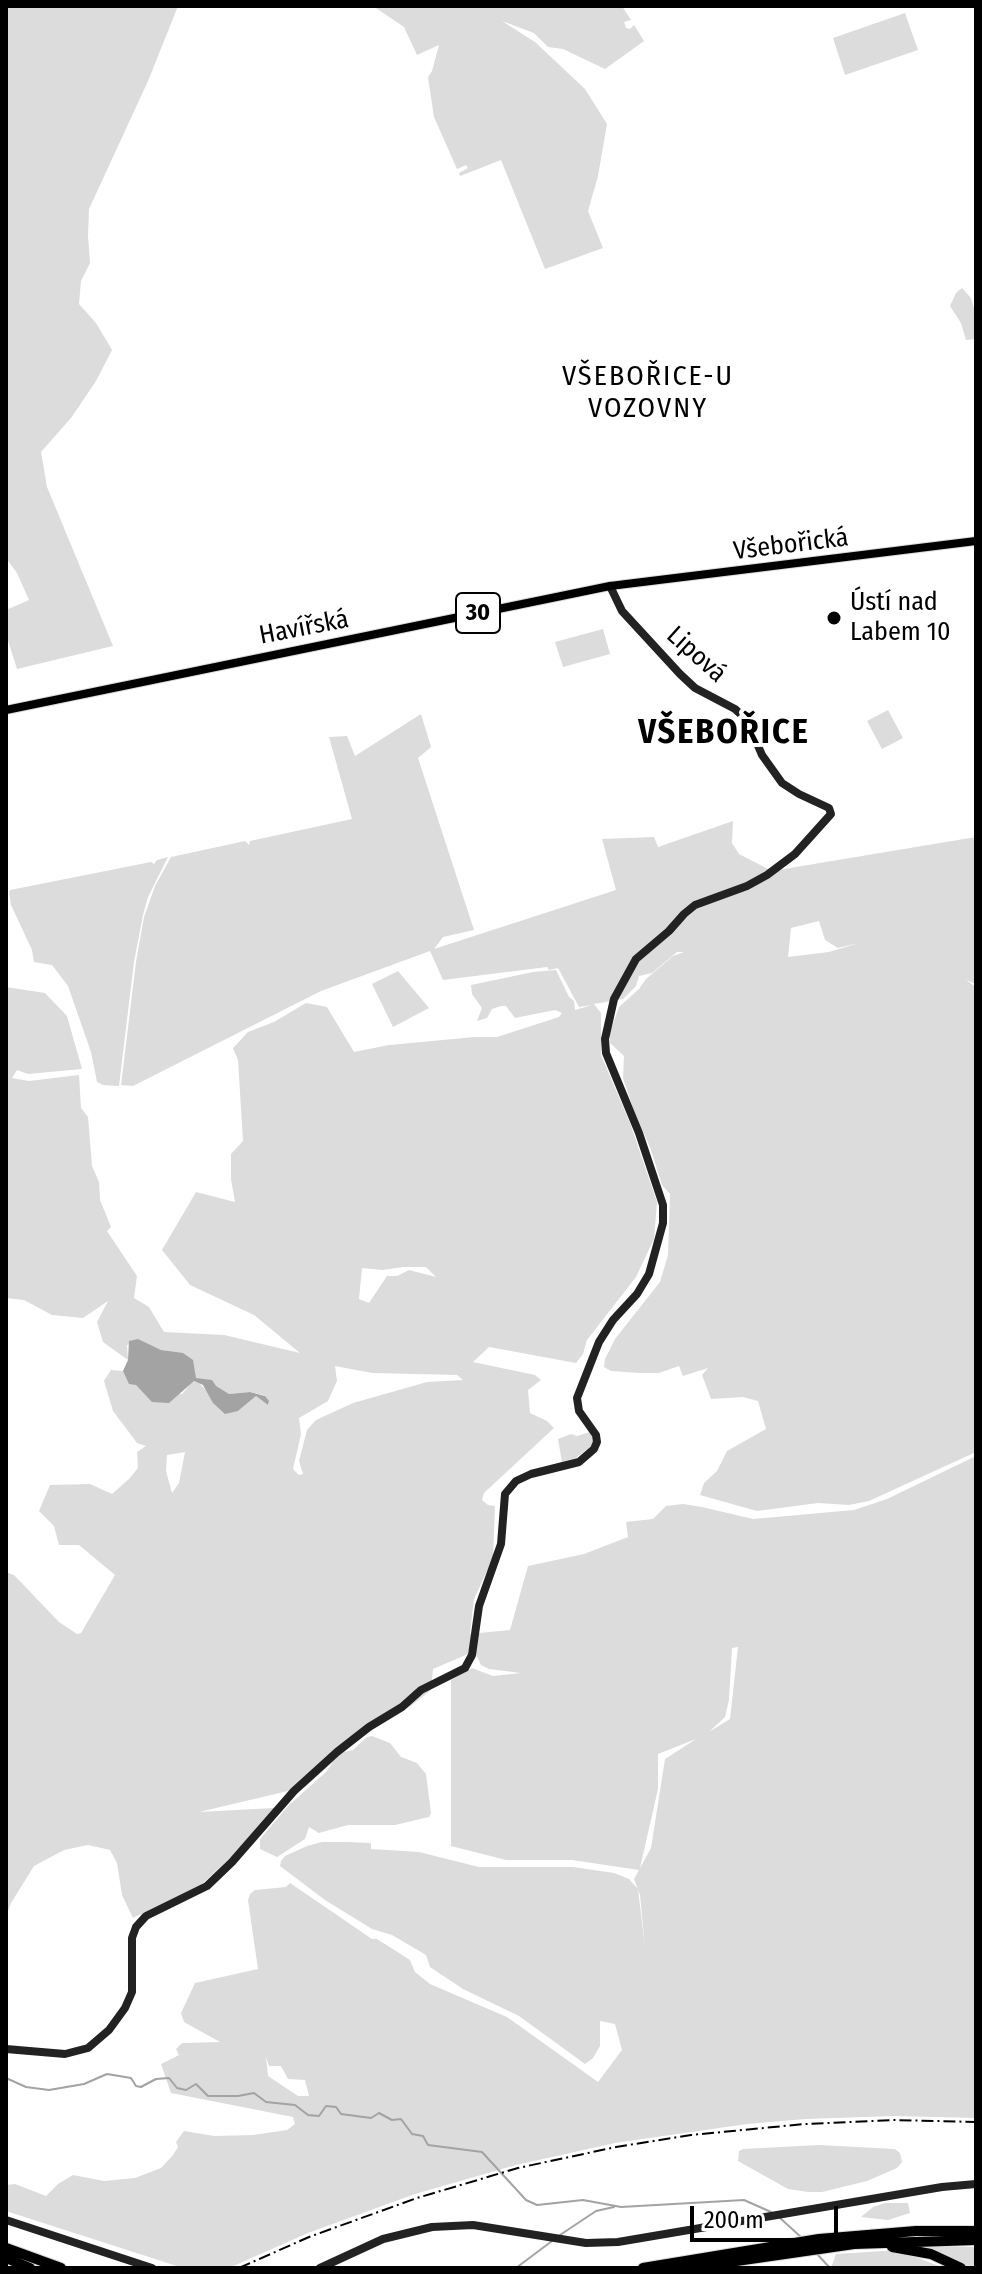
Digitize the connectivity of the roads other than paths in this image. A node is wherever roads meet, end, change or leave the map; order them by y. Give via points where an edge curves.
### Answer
1 (976, 541) edge
2 (610, 586) junction
3 (6, 710) edge
4 (6, 2049) edge
5 (976, 2184) edge
6 (6, 2220) edge
7 (976, 2231) edge
8 (976, 2240) edge
9 (803, 2244) junction
10 (854, 2244) junction
11 (6, 2248) edge
12 (6, 2258) edge
13 (30, 2268) edge
14 (61, 2268) edge
15 (152, 2268) edge
16 (320, 2268) edge
17 (643, 2268) edge
18 (688, 2268) edge
19 (961, 2268) edge

1 - 2 main road, Všebořická / 30
2 - 3 main road, Havířská / 30
2 - 4 street, Lipová via 622,611 680,674 747,720 782,783 829,808 830,817 795,854 756,882 684,914 636,959 614,999 606,1053 663,1205 661,1235 649,1274 599,1342 577,1398 597,1442 579,1462 516,1481 505,1494 501,1544 479,1606 468,1664 421,1690 337,1752 207,1886 146,1916 132,1938 132,1992 125,2008 88,2048 65,2054
5 - 16 street via 618,2242 473,2225 432,2227 383,2239
6 - 15 street
7 - 9 highway via 903,2231
8 - 10 highway
9 - 10 highway
9 - 17 highway
9 - 18 highway
10 - 19 highway via 915,2250
11 - 14 highway
12 - 13 highway

